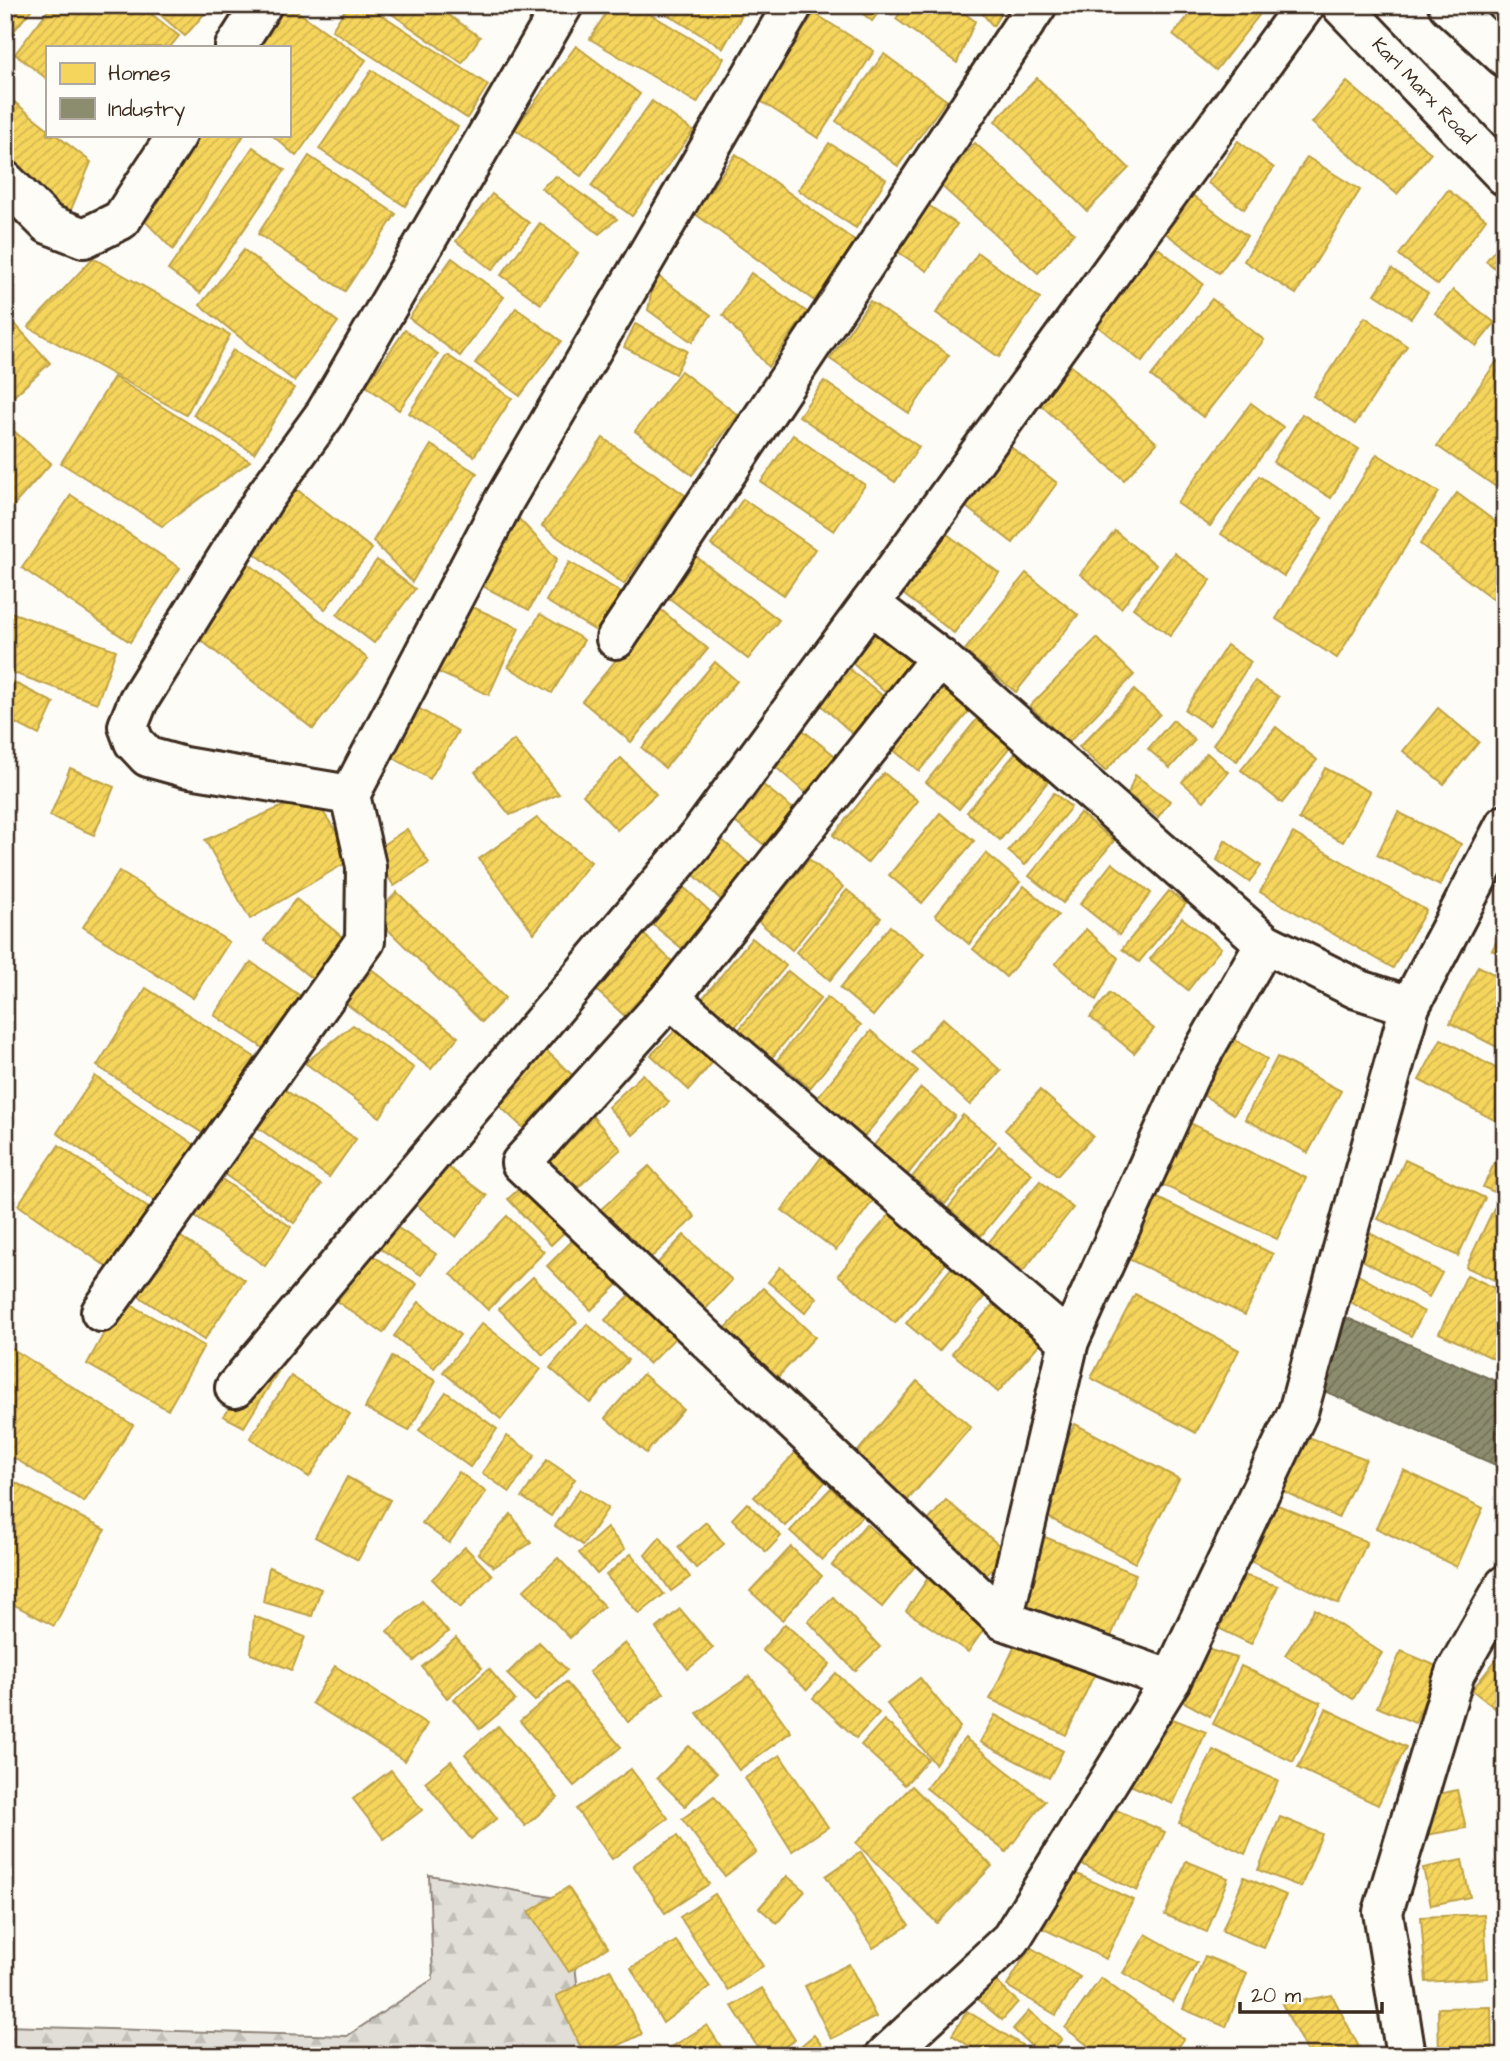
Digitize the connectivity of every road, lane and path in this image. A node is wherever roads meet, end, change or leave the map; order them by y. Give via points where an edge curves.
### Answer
1 (262, 5) edge
2 (564, 5) edge
3 (793, 5) edge
4 (1037, 5) edge
5 (1306, 5) edge
6 (1341, 5) edge
7 (1448, 5) edge
8 (236, 46) edge
9 (1505, 57) edge
10 (176, 136) edge
11 (1505, 176) edge
12 (5, 181) edge
13 (870, 604) junction
14 (616, 639) dead end
15 (940, 658) junction
16 (350, 795) junction
17 (1505, 825) edge
18 (1265, 943) junction
19 (670, 998) junction
20 (1410, 1006) junction
21 (101, 1311) dead end
22 (1069, 1341) junction
23 (235, 1388) dead end
24 (1505, 1585) edge
25 (1003, 1620) junction
26 (1171, 1680) junction
27 (885, 2056) edge
28 (1406, 2056) edge

1 - 8 street
2 - 16 street via 325,414 258,508 138,701 128,726 134,742 148,757
3 - 16 street via 505,499
4 - 14 street
5 - 13 street
6 - 11 street, Karl Marx Road
7 - 9 street
10 - 12 street via 121,220 84,238 48,224
13 - 15 street
13 - 23 street via 696,840
15 - 18 street
15 - 19 street
16 - 21 street via 366,866 365,940
17 - 20 street
18 - 20 street via 1357,989
18 - 22 street via 1189,1076
19 - 22 street
19 - 25 street via 521,1163
20 - 26 street via 1298,1412
22 - 25 street
24 - 28 street via 1455,1673 1383,1912
25 - 26 street
26 - 27 street via 1011,1939

